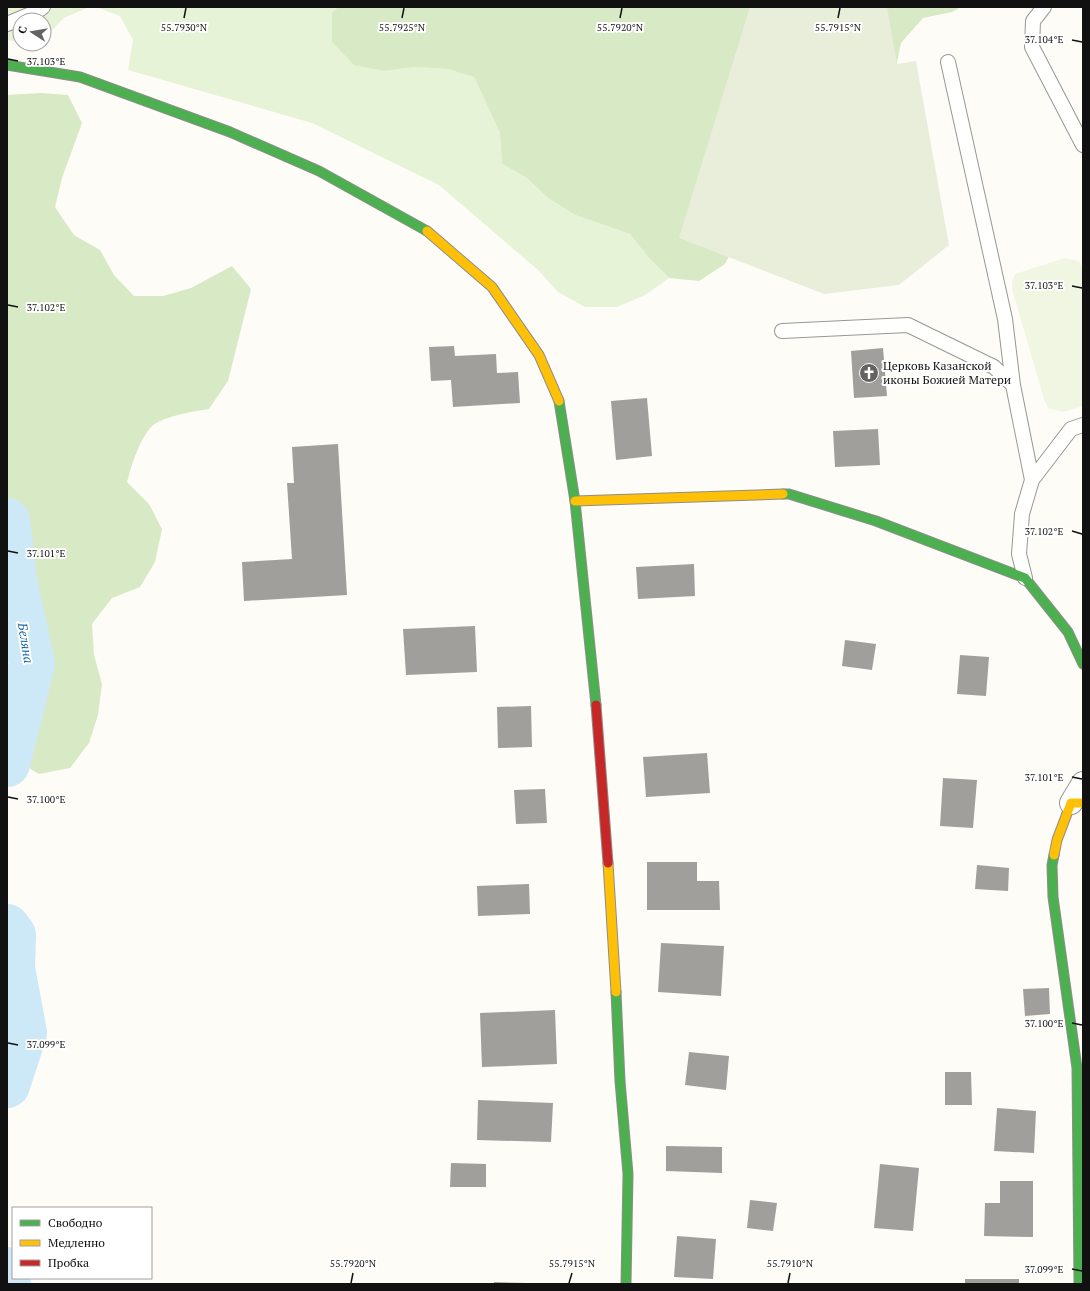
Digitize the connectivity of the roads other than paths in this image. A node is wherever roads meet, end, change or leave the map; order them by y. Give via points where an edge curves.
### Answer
1 (42, 7) edge
2 (1044, 7) edge
3 (7, 24) edge
4 (948, 62) dead end
5 (7, 65) edge
6 (1083, 145) edge
7 (782, 331) dead end
8 (1014, 385) junction
9 (1083, 425) edge
10 (1032, 480) junction
11 (575, 501) junction
12 (1025, 578) junction
13 (1083, 664) edge
14 (1083, 783) edge
15 (1077, 803) edge
16 (626, 1284) edge
17 (1078, 1284) edge

1 - 3 lane
2 - 6 lane via 1033,21 1032,47
4 - 8 lane via 1005,319
5 - 11 street via 80,77 230,132 319,172 432,234 492,287 540,354 558,397
7 - 8 lane via 908,325 994,368
8 - 10 lane
9 - 10 lane via 1071,429
10 - 12 lane via 1022,514 1019,554
11 - 12 street via 789,494 876,521
11 - 16 street via 597,712 614,950 620,1081 628,1174
12 - 13 street via 1068,632
14 - 15 street
15 - 17 street via 1057,840 1052,865 1053,897 1077,1068

